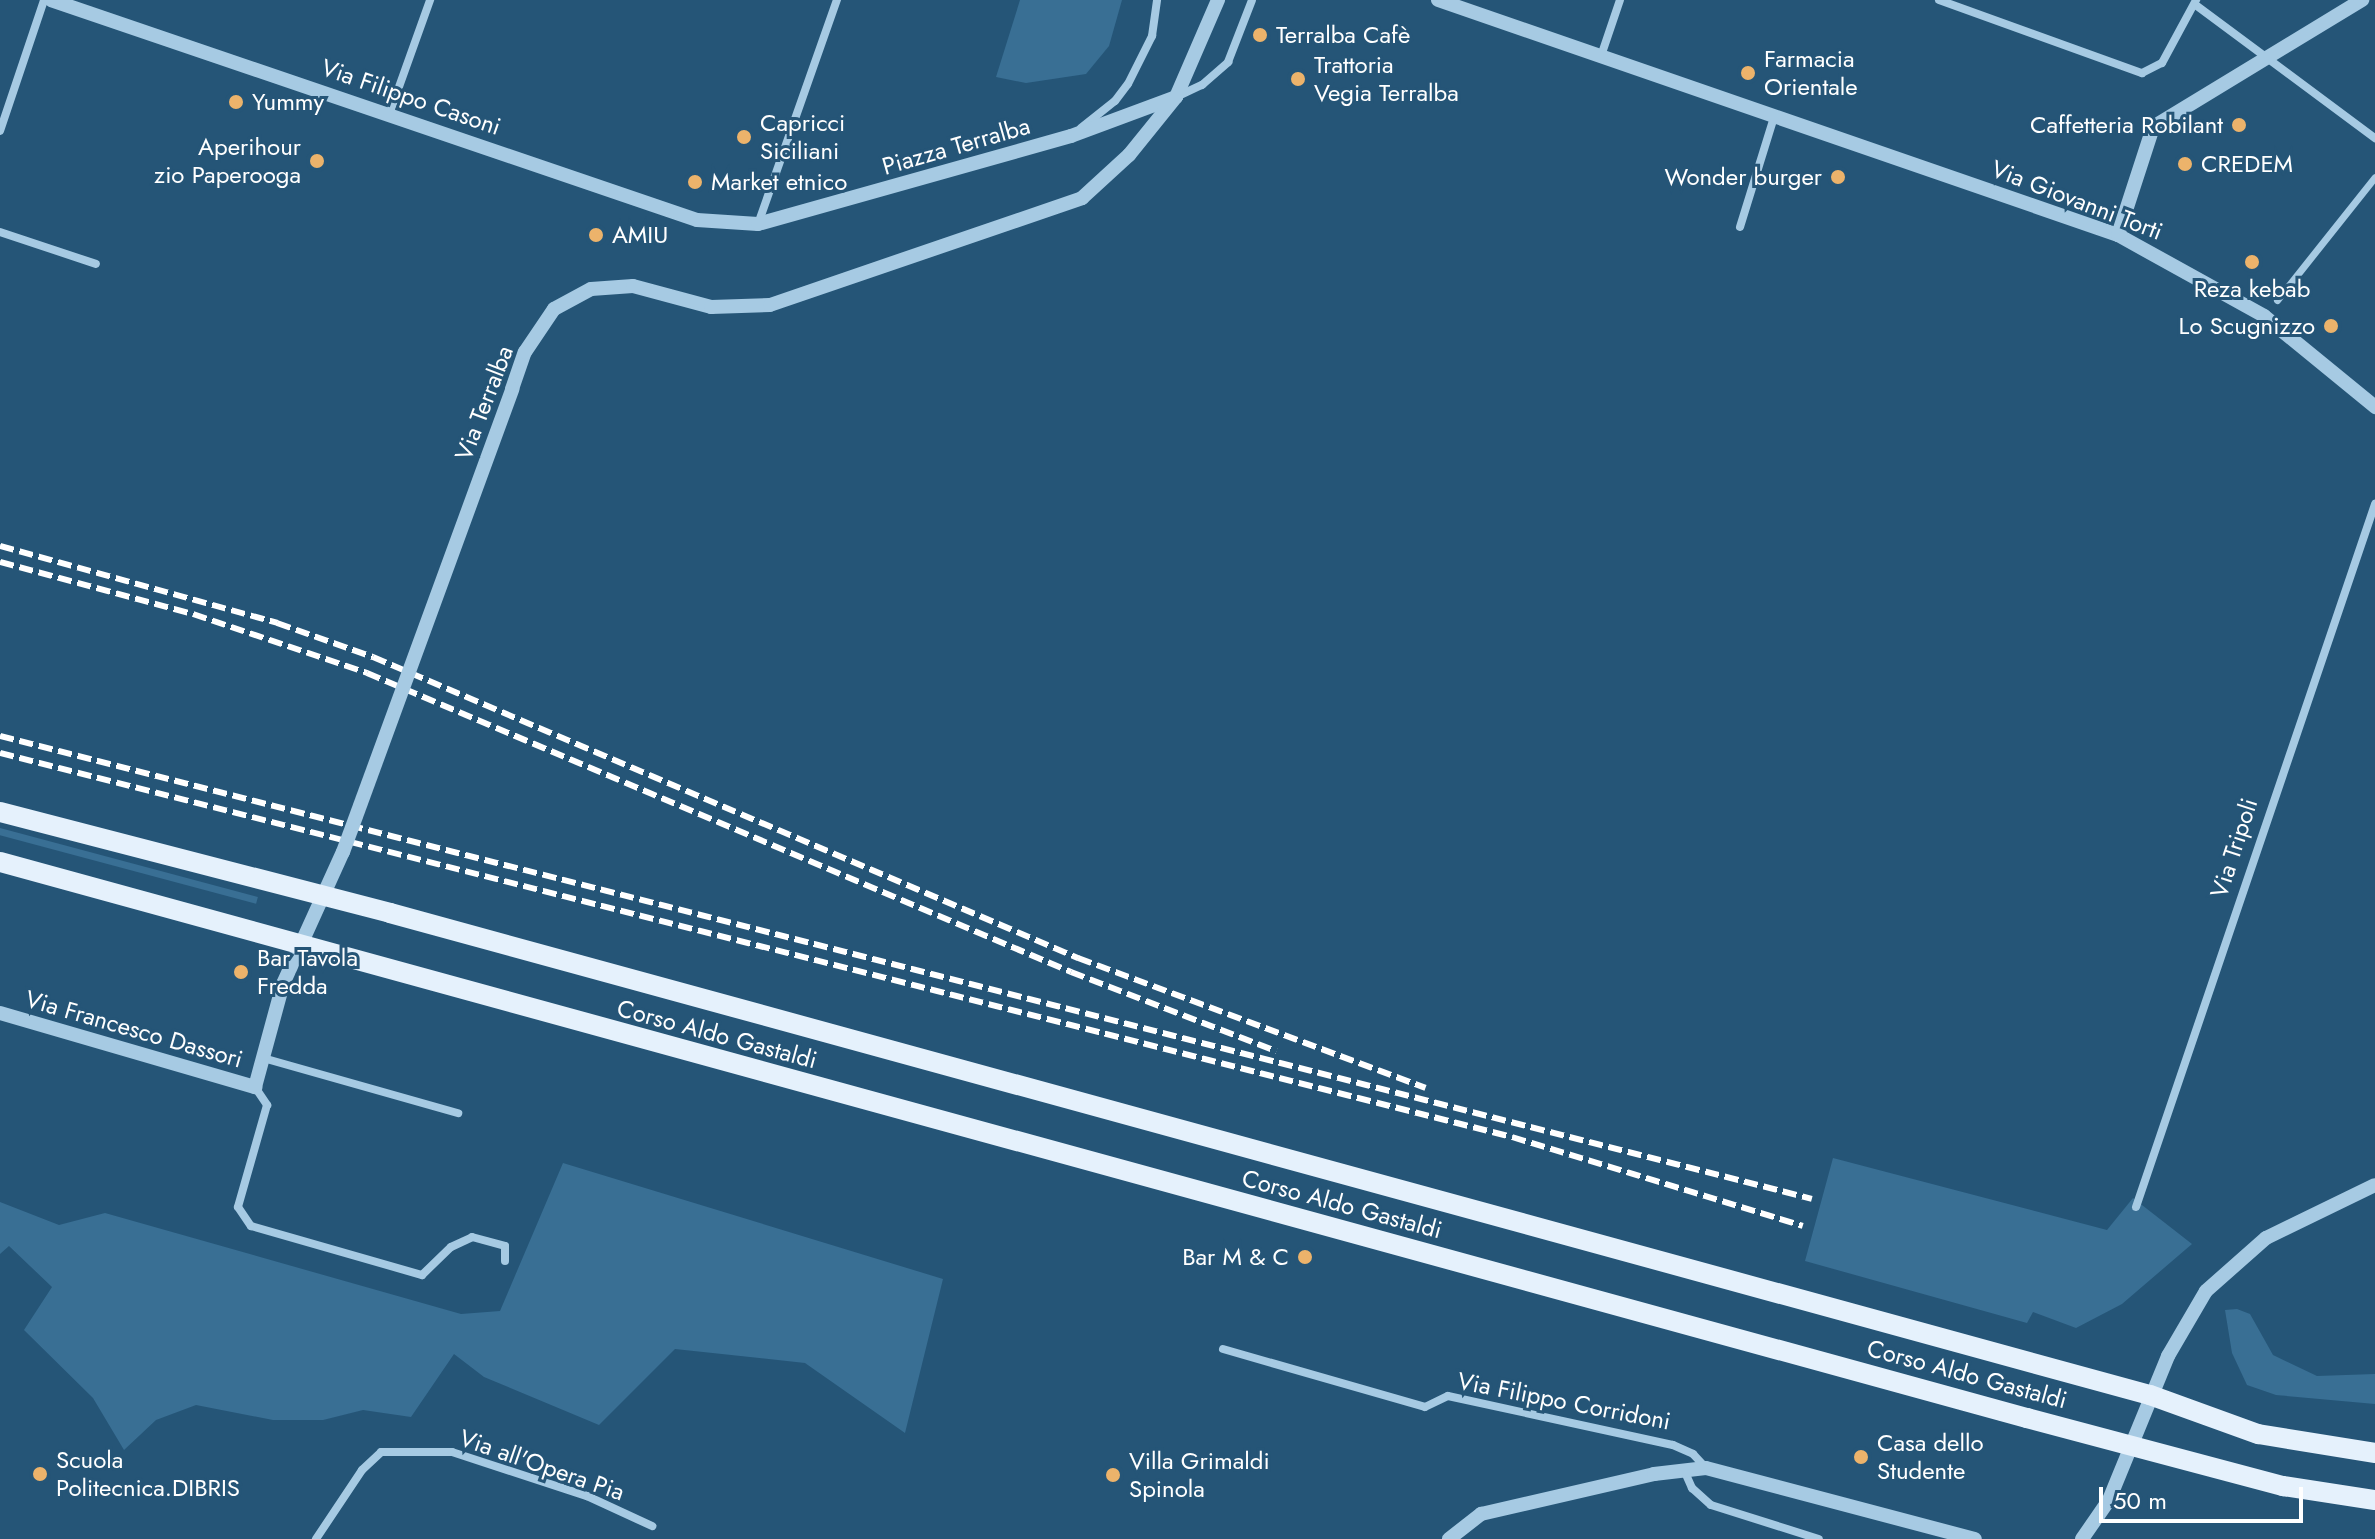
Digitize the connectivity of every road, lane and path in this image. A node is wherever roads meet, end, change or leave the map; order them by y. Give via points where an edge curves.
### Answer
1 (44, 0) edge
2 (51, 0) edge
3 (430, 0) edge
4 (837, 0) edge
5 (1157, 0) edge
6 (1218, 0) edge
7 (1252, 0) edge
8 (1438, 0) edge
9 (1620, 0) edge
10 (1939, 0) edge
11 (2362, 0) edge
12 (2197, 3) edge
13 (1601, 56) junction
14 (2266, 56) junction
15 (1176, 97) junction
16 (390, 112) junction
17 (1774, 117) junction
18 (0, 131) edge
19 (1071, 136) junction
20 (2375, 138) edge
21 (2375, 177) edge
22 (758, 224) junction
23 (1740, 227) dead end
24 (0, 232) edge
25 (2118, 235) junction
26 (96, 264) dead end
27 (2277, 300) dead end
28 (2375, 407) edge
29 (2375, 504) edge
30 (0, 812) edge
31 (0, 862) edge
32 (324, 896) junction
33 (298, 947) junction
34 (0, 1013) edge
35 (263, 1058) junction
36 (255, 1087) junction
37 (458, 1113) dead end
38 (2375, 1185) edge
39 (2136, 1207) dead end
40 (505, 1261) dead end
41 (1223, 1349) dead end
42 (2150, 1395) junction
43 (2132, 1442) junction
44 (2375, 1453) edge
45 (1706, 1468) junction
46 (1683, 1469) junction
47 (2375, 1500) edge
48 (652, 1526) dead end
49 (316, 1539) edge
50 (1449, 1539) edge
51 (1819, 1539) edge
52 (1975, 1539) edge
53 (2082, 1539) edge

1 - 18 street
2 - 16 street, Via Filippo Casoni
3 - 16 street
4 - 22 street
5 - 19 street, Piazza Terralba via 1152,36 1128,84
6 - 15 street
7 - 15 street, Piazza Terralba via 1228,62 1202,85
8 - 13 street, Via Giovanni Torti
9 - 13 street
10 - 12 street via 2130,70 2154,70 2162,63
11 - 14 street
12 - 14 street
13 - 17 street, Via Giovanni Torti
14 - 20 street
14 - 25 street via 2153,127
15 - 19 street, Piazza Terralba
15 - 32 street, Via Terralba, bridge via 1129,155 1082,198 770,305 711,307 633,286 591,289 554,309 525,352
16 - 22 street, Via Filippo Casoni via 697,220
17 - 23 street
17 - 25 street, Via Giovanni Torti
19 - 22 street, Piazza Terralba
21 - 27 street
24 - 26 street
25 - 28 street, Via Giovanni Torti via 2264,316
29 - 39 street, Via Tripoli
30 - 32 main road, Corso Aldo Gastaldi
31 - 33 main road, Corso Aldo Gastaldi
32 - 33 street
32 - 42 main road, Corso Aldo Gastaldi
33 - 35 street, Via Francesco Dassori
33 - 43 main road, Corso Aldo Gastaldi
34 - 36 street, Via Francesco Dassori
35 - 36 street, Via Francesco Dassori
35 - 37 street, Via Francesco Dassori
36 - 40 street, Via Francesco Dassori via 267,1105 238,1207 251,1226 422,1275 451,1247 472,1237 505,1246
38 - 42 street via 2266,1238 2230,1267 2206,1291
41 - 45 street, Via Filippo Corridoni via 1425,1407 1448,1396 1673,1445 1693,1454
42 - 43 street
42 - 44 main road, Corso Aldo Gastaldi via 2288,1442
43 - 47 main road, Corso Aldo Gastaldi via 2283,1486
43 - 53 street via 2109,1500
45 - 46 street, Via Filippo Corridoni
45 - 52 street, Via Filippo Corridoni
46 - 50 street, Via Filippo Corridoni via 1481,1514
46 - 51 street via 1692,1488 1711,1505
48 - 49 street, Via all'Opera Pia via 587,1496 452,1452 381,1452 362,1470

